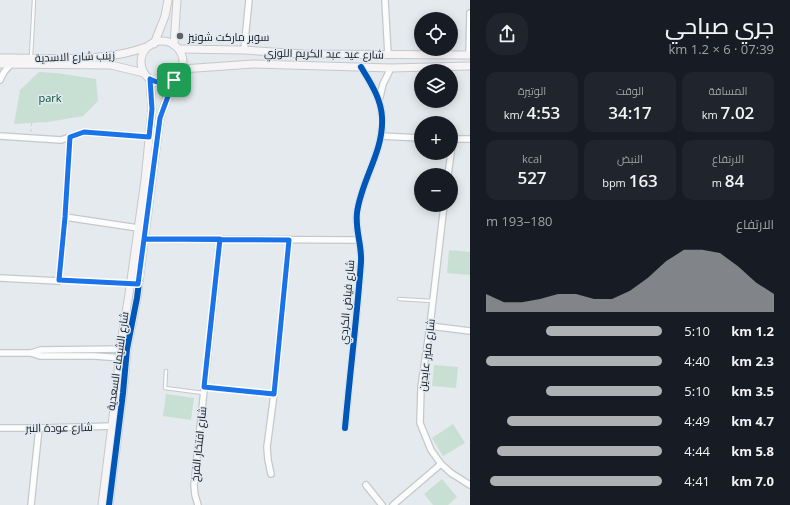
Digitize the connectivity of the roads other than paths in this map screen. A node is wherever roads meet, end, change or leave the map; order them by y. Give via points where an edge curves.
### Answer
1 (34, 0) edge
2 (168, 0) edge
3 (177, 0) edge
4 (249, 0) edge
5 (385, 0) edge
6 (470, 13) edge
7 (151, 45) junction
8 (176, 47) junction
9 (244, 50) junction
10 (388, 55) junction
11 (470, 55) edge
12 (32, 57) junction
13 (0, 58) edge
14 (0, 64) edge
15 (11, 64) junction
16 (470, 66) edge
17 (361, 67) junction
18 (391, 68) junction
19 (182, 69) junction
20 (144, 73) junction
21 (150, 79) junction
22 (0, 80) edge
23 (174, 80) junction
24 (379, 101) junction
25 (0, 136) edge
26 (381, 136) junction
27 (70, 137) junction
28 (149, 137) junction
29 (414, 138) edge
30 (458, 139) edge
31 (470, 139) edge
32 (443, 212) edge
33 (65, 217) junction
34 (138, 228) junction
35 (136, 239) junction
36 (144, 239) junction
37 (220, 239) junction
38 (289, 240) junction
39 (358, 240) junction
40 (0, 278) edge
41 (59, 280) junction
42 (135, 284) junction
43 (399, 299) dead end
44 (432, 301) junction
45 (430, 326) junction
46 (470, 331) edge
47 (123, 349) junction
48 (0, 353) edge
49 (31, 353) junction
50 (122, 358) junction
51 (166, 371) dead end
52 (203, 390) junction
53 (274, 394) junction
54 (115, 426) junction
55 (0, 428) edge
56 (39, 428) junction
57 (344, 428) dead end
58 (441, 464) junction
59 (271, 474) dead end
60 (366, 485) dead end
61 (470, 485) edge
62 (31, 505) edge
63 (102, 505) edge
64 (109, 505) edge
65 (198, 505) edge
66 (382, 505) edge
67 (393, 505) edge

1 - 12 lane
2 - 7 street via 165,16
3 - 8 street
4 - 9 street
5 - 10 street
6 - 11 street
7 - 8 street via 164,42
7 - 12 street, زينب شارع الاسدية via 136,52 117,56
7 - 20 street via 143,56
8 - 9 street, شارع عيد عبد الكريم اللوزي
8 - 19 street via 182,55
9 - 10 street, شارع عيد عبد الكريم اللوزي
10 - 11 street, شارع عيد عبد الكريم اللوزي
12 - 13 street, زينب شارع الاسدية
14 - 15 street, زينب شارع الاسدية
15 - 20 street, زينب شارع الاسدية via 111,65
15 - 22 street
16 - 18 street, شارع عيد عبد الكريم اللوزي
17 - 18 street, شارع عيد عبد الكريم اللوزي
17 - 19 street, شارع عيد عبد الكريم اللوزي via 253,64
17 - 24 street, شارع فياض الكردي
18 - 24 street, شارع فياض الكردي via 383,84
19 - 23 street
20 - 21 street
21 - 23 street via 163,83
21 - 28 street, شارع الشيماء السعدية via 152,109
23 - 36 street, شارع الشيماء السعدية via 160,118
24 - 26 street, شارع فياض الكردي via 382,116
25 - 27 street via 60,140
26 - 29 street
26 - 39 street, شارع فياض الكردي via 358,202
27 - 28 street via 84,132
27 - 33 street
28 - 34 street, شارع الشيماء السعدية
30 - 31 street
32 - 44 street, شارع منير عابدين
33 - 34 street
33 - 41 street
34 - 35 street, شارع الشيماء السعدية
35 - 36 street
35 - 42 street, شارع الشيماء السعدية
36 - 37 street
36 - 42 street, شارع الشيماء السعدية
37 - 38 street
37 - 52 street, شارع افتخار الفرخ
38 - 39 street
38 - 53 street
39 - 57 street, شارع فياض الكردي via 361,261
40 - 41 street
41 - 42 lane
42 - 47 street, شارع الشيماء السعدية
43 - 44 lane
44 - 45 street, شارع منير عابدين
45 - 46 street
45 - 58 street, شارع منير عابدين via 421,387 420,423 431,450
47 - 49 street via 41,350
47 - 50 street, شارع الشيماء السعدية
48 - 49 street
49 - 50 street via 40,356
50 - 54 street, شارع الشيماء السعدية via 116,393
51 - 52 lane via 165,388
52 - 53 lane
52 - 65 street, شارع افتخار الفرخ via 194,485
53 - 59 street via 267,446
54 - 56 street, شارع عودة النبر
54 - 63 street, شارع الشيماء السعدية
54 - 64 street, شارع الشيماء السعدية
55 - 56 street, شارع عودة النبر
56 - 62 street
58 - 61 street, شارع منير عابدين
58 - 67 street
60 - 66 street

